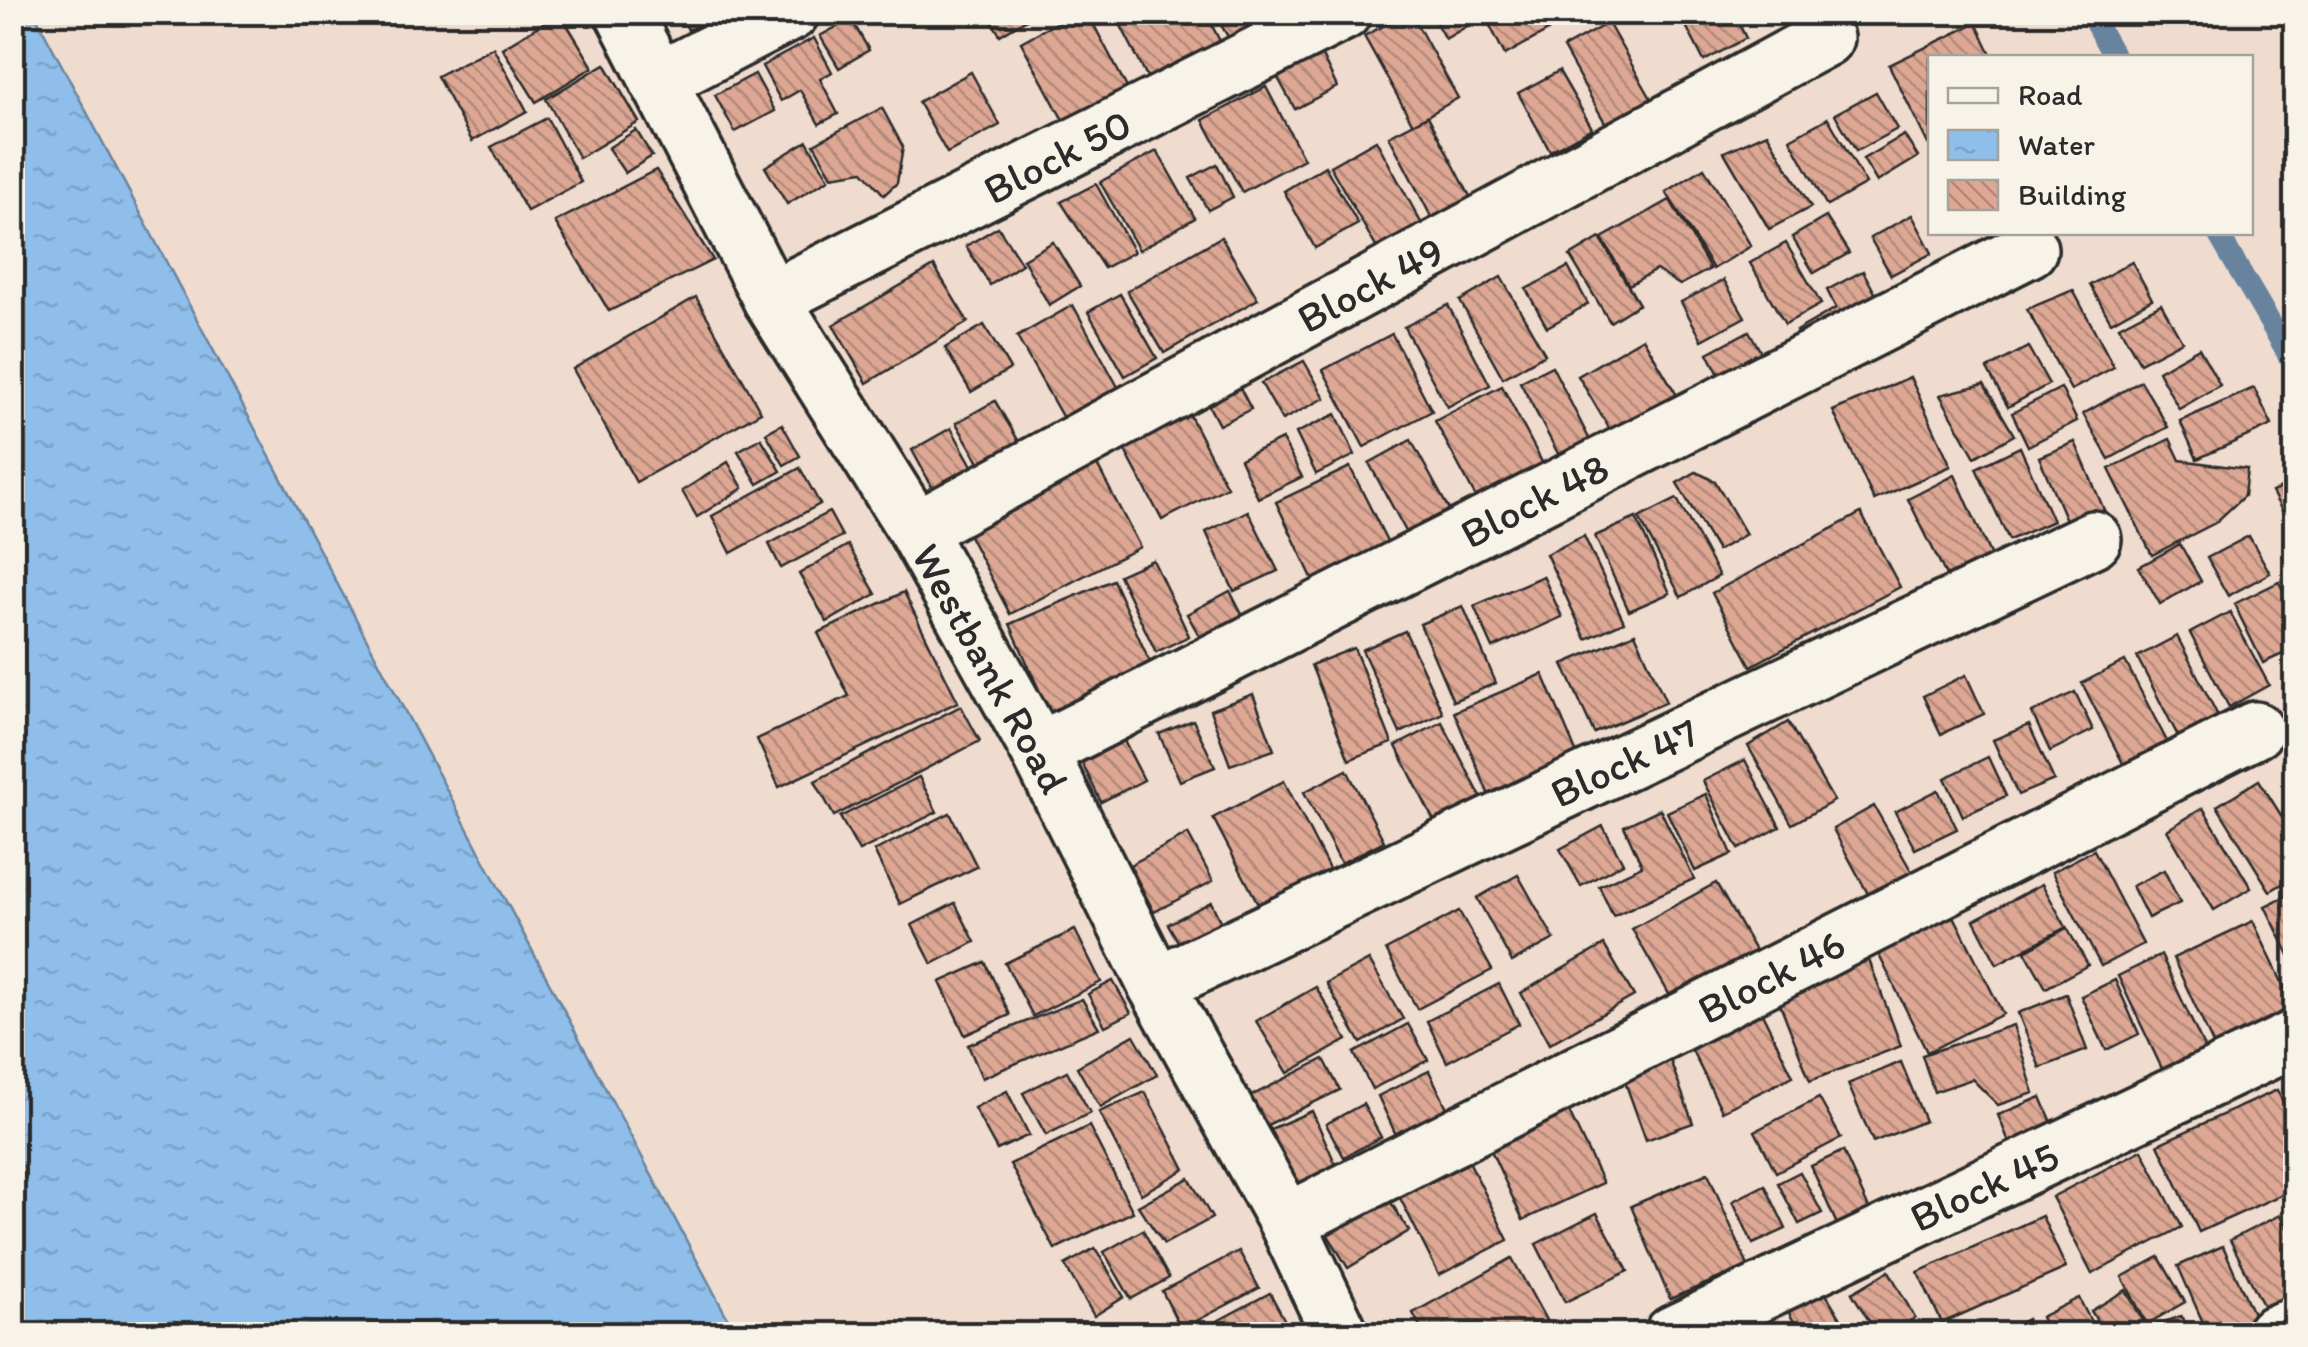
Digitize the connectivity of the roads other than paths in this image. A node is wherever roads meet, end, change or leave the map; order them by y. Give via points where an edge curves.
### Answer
1 (623, 12) edge
2 (791, 12) edge
3 (1343, 12) edge
4 (1825, 38) dead end
5 (658, 81) junction
6 (2030, 249) dead end
7 (771, 299) junction
8 (916, 530) junction
9 (2093, 539) dead end
10 (2255, 730) dead end
11 (1039, 750) junction
12 (1156, 986) junction
13 (2296, 1038) edge
14 (1287, 1222) junction
15 (2296, 1324) edge
16 (1340, 1334) edge
17 (1673, 1334) edge
18 (2274, 1334) edge

1 - 5 street, Westbank Road
2 - 5 street
3 - 7 street, Block 50
4 - 8 street, Block 49
5 - 7 street, Westbank Road
6 - 11 street, Block 48
7 - 8 street, Westbank Road
8 - 11 street, Westbank Road
9 - 12 street, Block 47
10 - 14 street, Block 46
11 - 12 street, Westbank Road
12 - 14 street, Westbank Road
13 - 17 street, Block 45
14 - 16 street, Westbank Road
15 - 18 street

